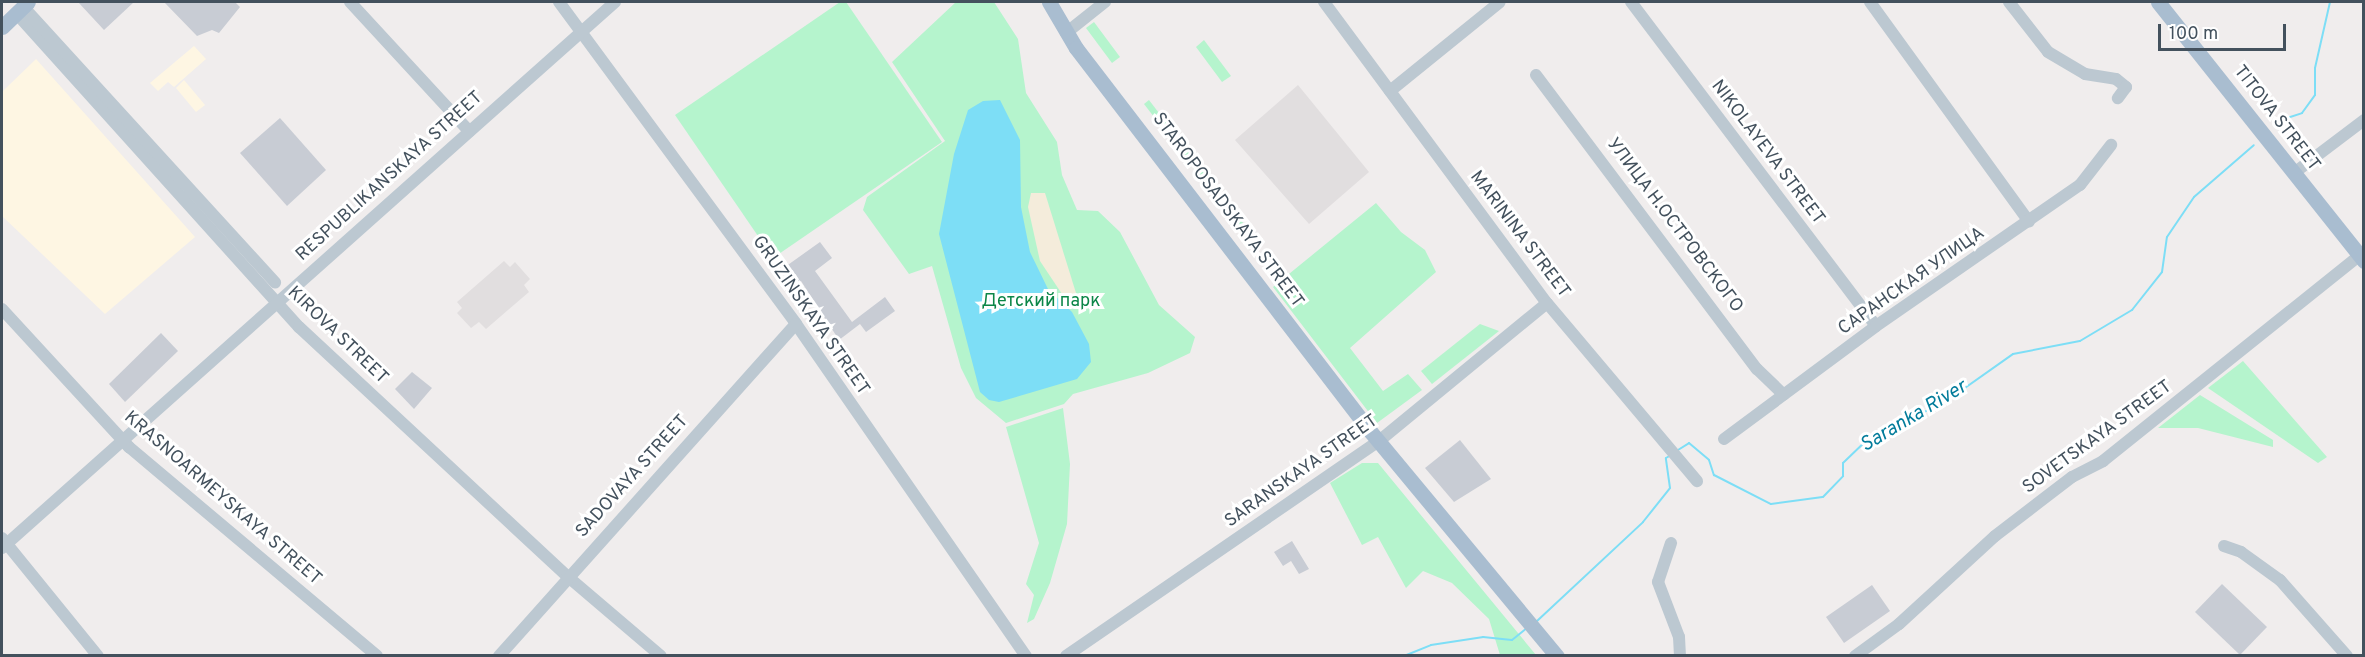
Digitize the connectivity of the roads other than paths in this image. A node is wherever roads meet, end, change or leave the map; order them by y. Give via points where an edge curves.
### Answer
1 (350, 2) edge
2 (559, 2) edge
3 (615, 2) edge
4 (1049, 2) edge
5 (1106, 2) edge
6 (1323, 2) edge
7 (1631, 2) edge
8 (1869, 2) edge
9 (2009, 2) edge
10 (2158, 2) edge
11 (1494, 3) edge
12 (24, 9) edge
13 (2, 27) edge
14 (582, 30) junction
15 (1066, 33) junction
16 (1536, 75) dead end
17 (1390, 91) junction
18 (2118, 98) dead end
19 (2364, 120) edge
20 (469, 131) junction
21 (2111, 145) dead end
22 (2294, 174) junction
23 (2029, 222) junction
24 (2362, 256) edge
25 (275, 282) dead end
26 (276, 302) junction
27 (1547, 303) junction
28 (2, 309) edge
29 (796, 324) junction
30 (1876, 326) junction
31 (1784, 395) junction
32 (121, 439) junction
33 (1724, 439) dead end
34 (1379, 441) junction
35 (1697, 481) dead end
36 (3, 543) edge
37 (1671, 543) dead end
38 (2224, 546) dead end
39 (567, 576) junction
40 (98, 656) edge
41 (377, 656) edge
42 (499, 656) edge
43 (661, 656) edge
44 (1026, 656) edge
45 (1066, 656) edge
46 (1557, 656) edge
47 (1680, 656) edge
48 (1855, 656) edge
49 (2347, 656) edge

1 - 20 street
2 - 14 street, GRUZINSKAYA STREET
3 - 14 street, RESPUBLIKANSKAYA STREET
4 - 15 main road, STAROPOSADSKAYA STREET
5 - 15 street
6 - 17 street, MARININA STREET
7 - 30 street, NIKOLAYEVA STREET
8 - 23 street
9 - 18 street via 2048,52 2085,74 2116,79 2126,87
10 - 22 main road, TITOVA STREET
11 - 17 street
12 - 13 main road
12 - 25 street
12 - 26 street, KIROVA STREET
14 - 20 street, RESPUBLIKANSKAYA STREET
14 - 29 street, GRUZINSKAYA STREET
15 - 34 main road, STAROPOSADSKAYA STREET
16 - 31 street, УЛИЦА Н.ОСТРОВСКОГО via 1757,369
17 - 27 street, MARININA STREET
19 - 22 street
20 - 26 street, RESPUBLIKANSKAYA STREET
21 - 23 street, САРАНСКАЯ УЛИЦА via 2080,185
22 - 24 main road, TITOVA STREET
23 - 30 street, САРАНСКАЯ УЛИЦА
24 - 48 street, SOVETSKAYA STREET via 2130,440 2072,477 1995,536 1899,624
26 - 32 street, RESPUBLIKANSKAYA STREET
26 - 39 street, KIROVA STREET
27 - 34 street, SARANSKAYA STREET
27 - 35 street, MARININA STREET
28 - 32 street, KRASNOARMEYSKAYA STREET
29 - 39 street, SADOVAYA STREET
29 - 44 street, GRUZINSKAYA STREET
30 - 31 street, САРАНСКАЯ УЛИЦА
31 - 33 street, САРАНСКАЯ УЛИЦА
32 - 36 street, RESPUBLIKANSKAYA STREET
32 - 41 street, KRASNOARMEYSKAYA STREET
34 - 45 street, SARANSKAYA STREET
34 - 46 main road, STAROPOSADSKAYA STREET
36 - 40 street
37 - 47 street via 1658,582 1679,637
38 - 49 street via 2241,552 2280,580
39 - 42 street, SADOVAYA STREET
39 - 43 street, KIROVA STREET

